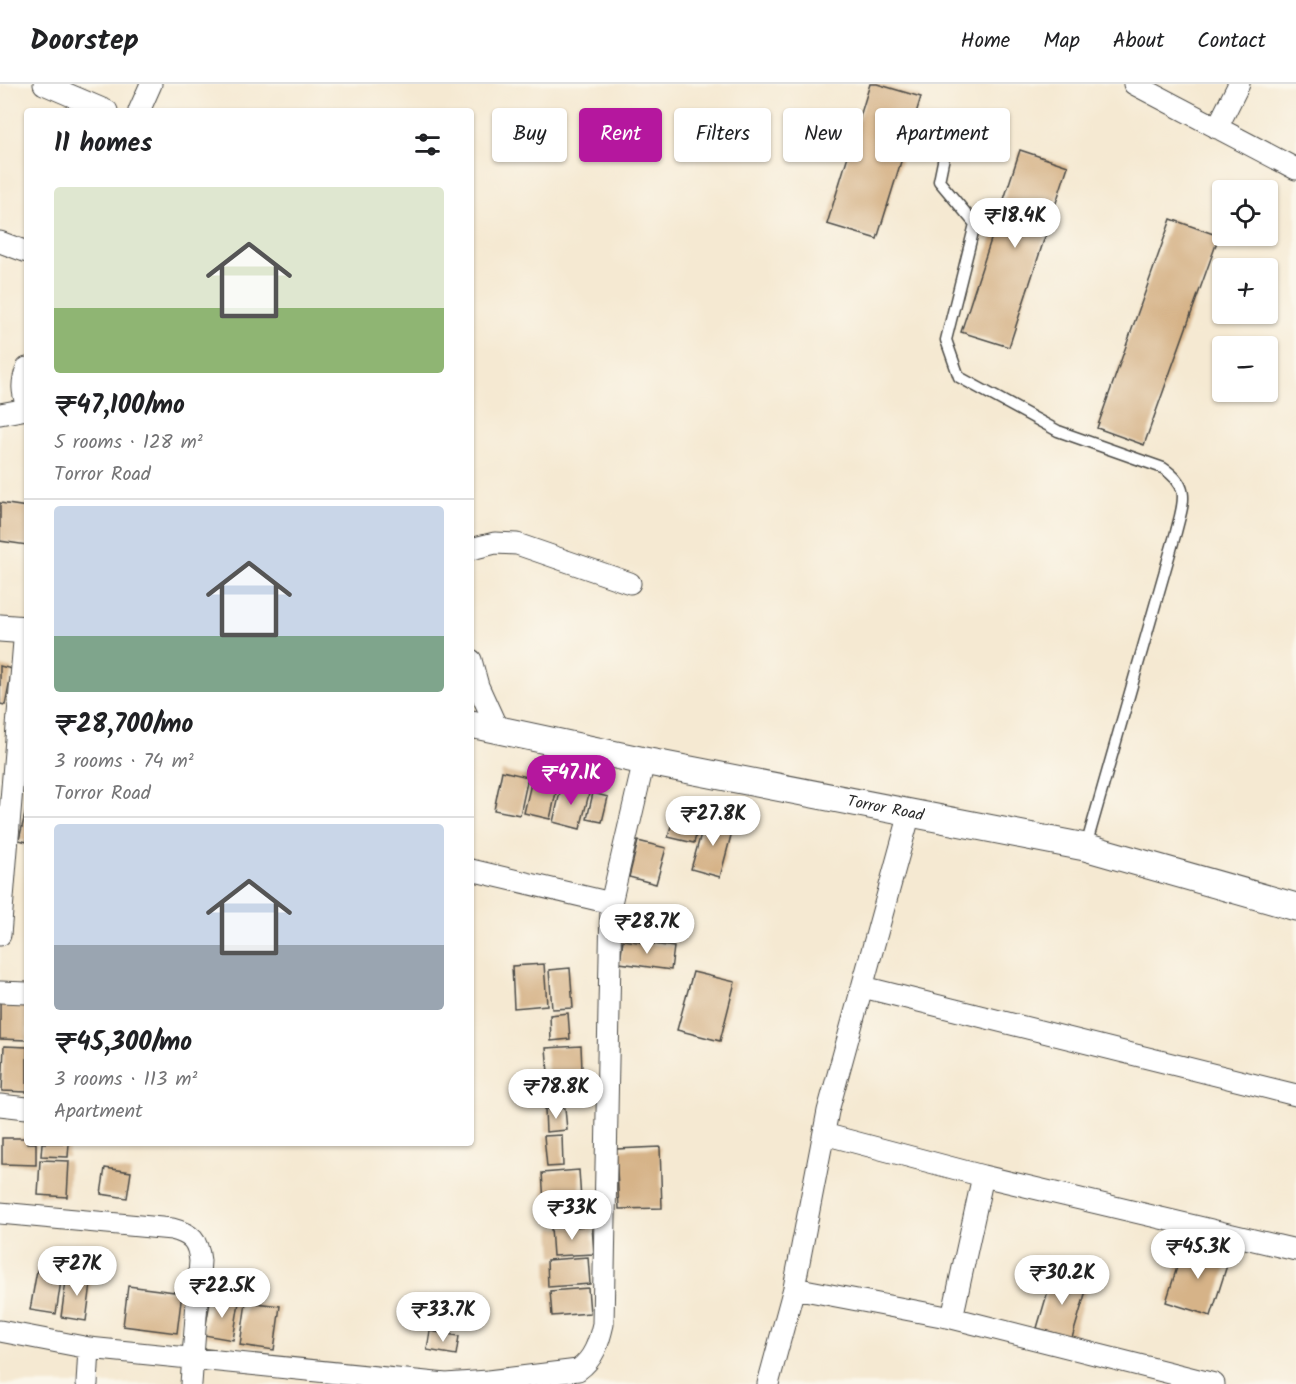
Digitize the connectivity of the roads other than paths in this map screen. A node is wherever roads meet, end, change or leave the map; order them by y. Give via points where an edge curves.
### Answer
1 (44, 84) edge
2 (151, 84) edge
3 (1134, 84) edge
4 (1239, 84) edge
5 (100, 108) edge
6 (140, 108) edge
7 (1217, 128) junction
8 (943, 162) edge
9 (1296, 169) edge
10 (0, 242) edge
11 (24, 251) edge
12 (24, 376) edge
13 (24, 397) edge
14 (24, 409) edge
15 (0, 414) edge
16 (474, 548) edge
17 (630, 583) dead end
18 (17, 629) edge
19 (474, 671) edge
20 (474, 725) edge
21 (498, 730) junction
22 (14, 761) edge
23 (644, 761) junction
24 (910, 813) junction
25 (1085, 847) junction
26 (474, 871) edge
27 (611, 903) junction
28 (1296, 907) edge
29 (0, 935) edge
30 (863, 987) junction
31 (0, 992) edge
32 (24, 993) edge
33 (1296, 1095) edge
34 (0, 1105) edge
35 (24, 1108) edge
36 (824, 1134) junction
37 (983, 1176) junction
38 (0, 1213) edge
39 (1296, 1250) edge
40 (794, 1288) junction
41 (952, 1318) junction
42 (0, 1331) edge
43 (89, 1348) junction
44 (192, 1359) junction
45 (87, 1384) edge
46 (191, 1384) edge
47 (768, 1384) edge
48 (1214, 1384) edge

1 - 5 street
2 - 6 street
3 - 7 street
4 - 7 street
7 - 9 street
8 - 25 lane via 939,181 975,224 946,340 959,377 1058,431 1163,468 1175,476 1183,492 1176,532
10 - 11 street
12 - 13 street
14 - 15 street
16 - 17 street via 495,543 517,544
18 - 22 street
19 - 21 street
20 - 21 street, Torror Road
21 - 23 street, Torror Road
22 - 29 street
23 - 24 street, Torror Road
23 - 27 street
24 - 25 street, Torror Road
24 - 30 street
25 - 28 street, Torror Road
26 - 27 street
27 - 44 street via 603,1313 598,1343 588,1363 578,1370 446,1384
30 - 33 street
30 - 36 street
31 - 32 street
34 - 35 street
36 - 37 street
36 - 40 street
37 - 39 street
37 - 41 street
38 - 44 street via 172,1229 192,1238 199,1247 200,1261
40 - 41 street
40 - 47 street
41 - 48 street
42 - 43 street
43 - 44 street
43 - 45 street
44 - 46 street

